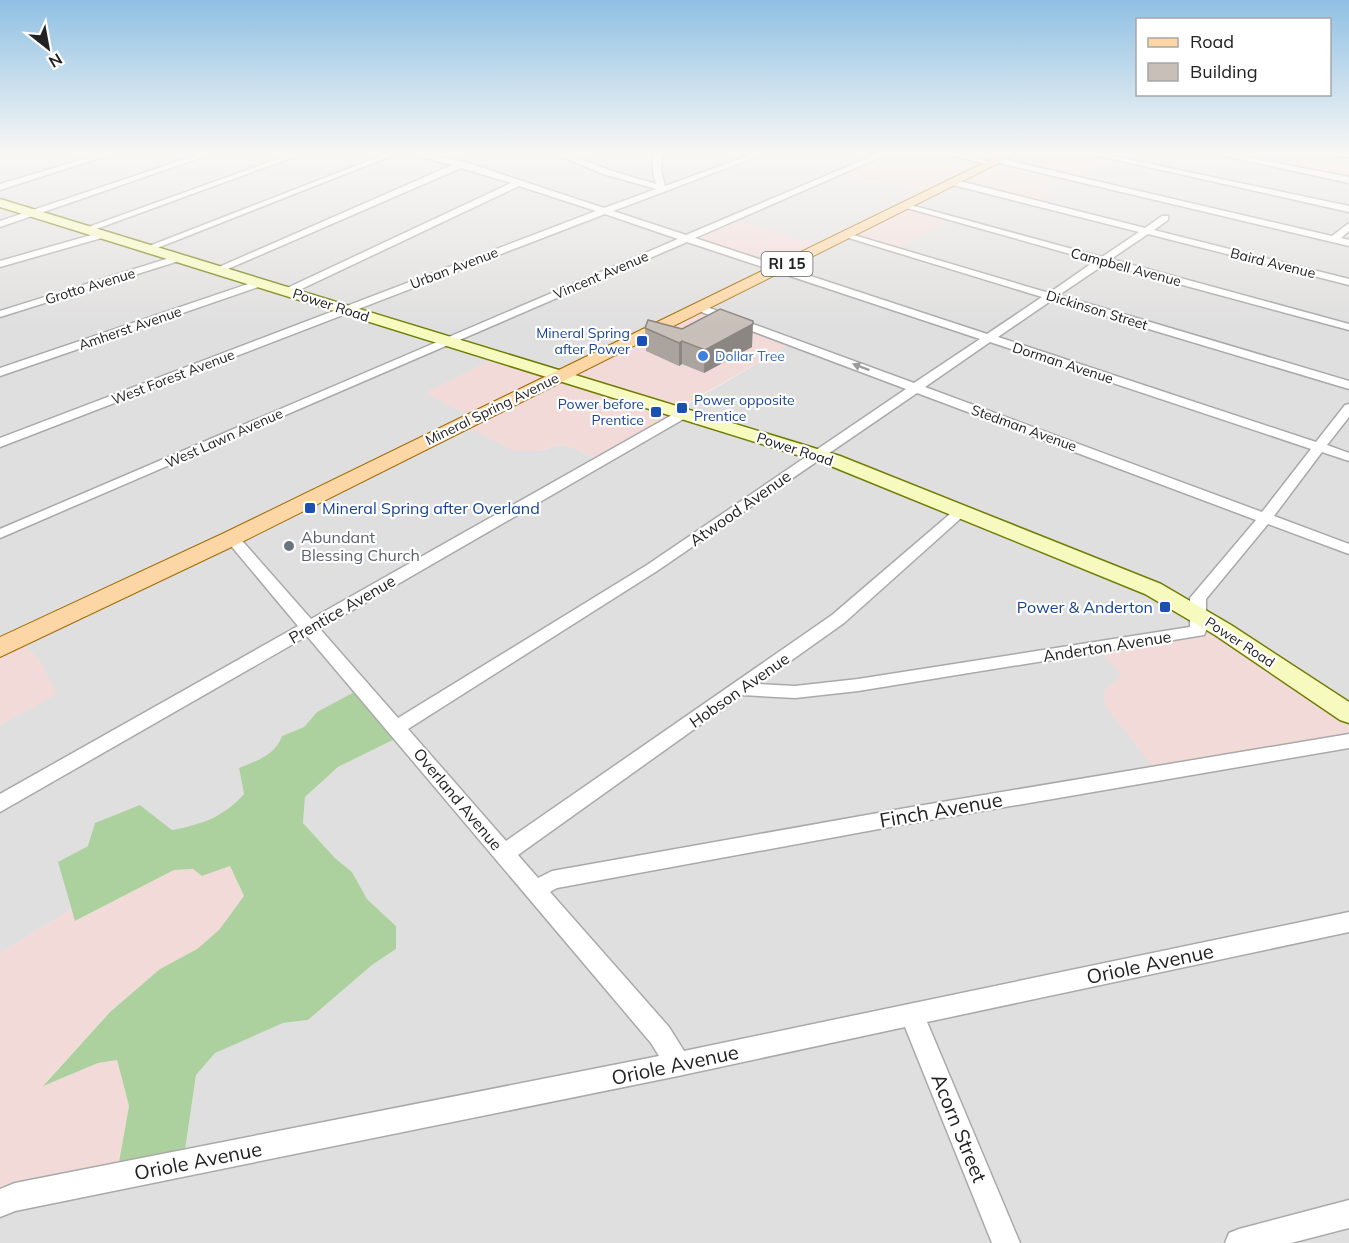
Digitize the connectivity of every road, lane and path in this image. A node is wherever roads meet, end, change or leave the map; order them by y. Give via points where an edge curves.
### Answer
1 (23, 210) edge
2 (42, 210) edge
3 (141, 210) edge
4 (247, 210) edge
5 (356, 210) edge
6 (461, 210) edge
7 (601, 210) edge
8 (752, 210) edge
9 (896, 210) edge
10 (919, 210) edge
11 (1062, 210) edge
12 (1206, 210) edge
13 (604, 211) junction
14 (33, 213) junction
15 (1165, 218) dead end
16 (0, 224) edge
17 (1349, 226) edge
18 (85, 230) junction
19 (1145, 231) junction
20 (102, 235) junction
21 (844, 235) junction
22 (687, 238) junction
23 (1334, 239) junction
24 (1349, 243) edge
25 (149, 248) junction
26 (179, 258) junction
27 (1101, 260) junction
28 (0, 264) edge
29 (778, 268) junction
30 (217, 270) junction
31 (1349, 282) edge
32 (260, 283) junction
33 (289, 291) junction
34 (1050, 296) junction
35 (700, 308) junction
36 (346, 310) junction
37 (0, 314) edge
38 (1349, 327) edge
39 (990, 339) junction
40 (447, 341) junction
41 (0, 372) edge
42 (559, 376) junction
43 (1349, 385) edge
44 (915, 388) junction
45 (1349, 408) edge
46 (683, 414) junction
47 (0, 443) edge
48 (1320, 447) junction
49 (816, 455) junction
50 (1349, 457) edge
51 (962, 511) junction
52 (1265, 518) junction
53 (0, 534) edge
54 (232, 538) junction
55 (1349, 549) edge
56 (1198, 614) junction
57 (308, 628) junction
58 (0, 648) edge
59 (741, 688) junction
60 (1349, 714) edge
61 (397, 727) junction
62 (1349, 741) edge
63 (0, 804) edge
64 (504, 854) junction
65 (536, 890) junction
66 (1349, 922) edge
67 (912, 1014) junction
68 (678, 1064) junction
69 (0, 1203) edge
70 (1349, 1214) edge
71 (1006, 1243) edge
72 (1239, 1243) edge

1 - 14 main road, Power Road
2 - 14 street
3 - 18 street
4 - 25 street
5 - 30 street
6 - 33 street
7 - 13 street, Dorman Avenue
8 - 22 street, Vincent Avenue
9 - 21 main road, Mineral Spring Avenue / RI 15
10 - 27 street, Campbell Avenue
11 - 19 street, Baird Avenue
12 - 23 street
13 - 22 street, Dorman Avenue
13 - 36 street, Urban Avenue
14 - 16 street
14 - 18 main road, Power Road
15 - 19 street, Atwood Avenue
17 - 23 street
18 - 20 main road, Power Road
19 - 27 street, Atwood Avenue
19 - 31 street, Baird Avenue
20 - 25 main road, Power Road
20 - 28 street
21 - 29 main road, Mineral Spring Avenue / RI 15
21 - 34 street, Dickinson Street
22 - 29 street, Dorman Avenue
22 - 40 street, Vincent Avenue
23 - 24 street
25 - 26 main road, Power Road
26 - 30 main road, Power Road
26 - 37 street, Grotto Avenue
27 - 34 street, Atwood Avenue
27 - 38 street, Campbell Avenue
29 - 35 main road, Mineral Spring Avenue / RI 15
29 - 39 street, Dorman Avenue
30 - 32 main road, Power Road
32 - 33 main road, Power Road
32 - 41 street, Amherst Avenue
33 - 36 main road, Power Road
34 - 39 street, Atwood Avenue
34 - 43 street, Dickinson Street
35 - 42 main road, Mineral Spring Avenue / RI 15
44 -> 35 street, Stedman Avenue
36 - 40 main road, Power Road
36 - 47 street, West Forest Avenue
39 - 44 street, Atwood Avenue
39 - 48 street, Dorman Avenue
40 - 42 main road, Power Road
40 - 53 street, West Lawn Avenue
42 - 46 main road, Power Road
42 - 54 main road, Mineral Spring Avenue / RI 15
44 - 49 street, Atwood Avenue
44 - 52 street, Stedman Avenue
45 - 48 street, Anderton Avenue
46 - 49 main road, Power Road
46 - 57 street, Prentice Avenue
48 - 50 street, Dorman Avenue
48 - 52 street, Anderton Avenue
49 - 51 main road, Power Road
49 - 61 street, Atwood Avenue via 652,568
51 - 56 main road, Power Road via 1117,573
51 - 59 street, Hobson Avenue via 838,619
52 - 55 street, Stedman Avenue
52 - 56 street, Anderton Avenue via 1198,598
54 - 57 street, Overland Avenue
54 - 58 main road, Mineral Spring Avenue / RI 15
56 - 59 street, Anderton Avenue via 1198,631 1180,635 858,685 795,692
56 - 60 main road, Power Road
57 - 61 street, Overland Avenue
57 - 63 street, Prentice Avenue
59 - 64 street, Hobson Avenue
61 - 64 street, Overland Avenue
62 - 65 street, Finch Avenue via 552,880
64 - 65 street, Overland Avenue
65 - 68 street, Overland Avenue via 660,1035
66 - 67 street, Oriole Avenue
67 - 68 street, Oriole Avenue
67 - 71 street, Acorn Street
68 - 69 street, Oriole Avenue
70 - 72 street

